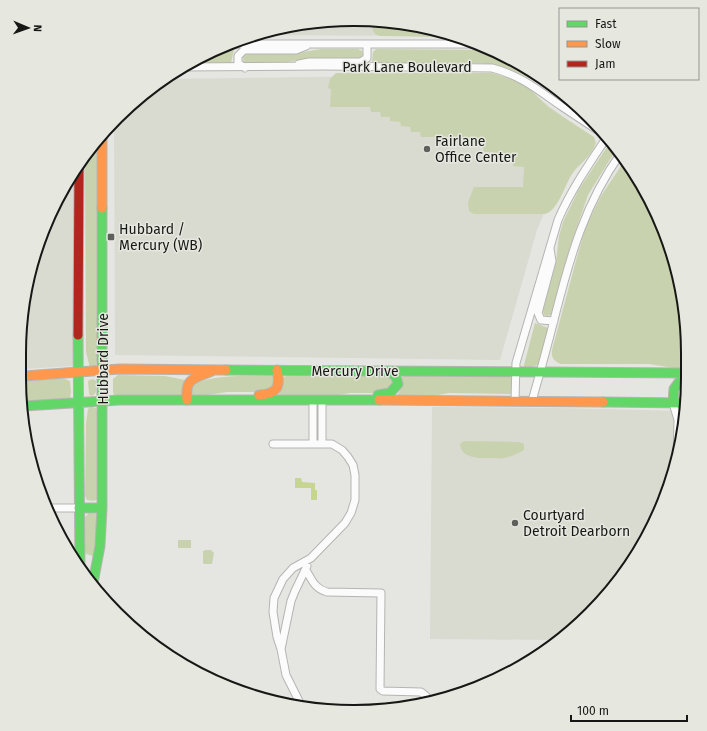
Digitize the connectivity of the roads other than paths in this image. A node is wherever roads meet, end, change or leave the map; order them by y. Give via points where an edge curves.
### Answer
1 (246, 44) edge
2 (312, 44) junction
3 (367, 44) junction
4 (462, 44) edge
5 (195, 67) edge
6 (285, 67) junction
7 (245, 68) junction
8 (583, 120) edge
9 (603, 141) edge
10 (102, 144) edge
11 (617, 159) edge
12 (79, 175) edge
13 (550, 247) junction
14 (554, 321) junction
15 (103, 370) junction
16 (216, 370) junction
17 (278, 370) junction
18 (389, 371) junction
19 (78, 372) junction
20 (515, 372) junction
21 (540, 372) junction
22 (681, 373) edge
23 (26, 376) edge
24 (681, 382) edge
25 (103, 400) junction
26 (187, 400) junction
27 (199, 400) junction
28 (322, 401) junction
29 (515, 401) junction
30 (532, 401) junction
31 (78, 402) junction
32 (673, 403) junction
33 (680, 403) edge
34 (28, 406) edge
35 (678, 420) edge
36 (313, 443) junction
37 (273, 444) dead end
38 (322, 444) junction
39 (53, 508) edge
40 (79, 508) junction
41 (102, 508) junction
42 (79, 556) joint
43 (98, 558) junction
44 (311, 558) junction
45 (306, 570) junction
46 (94, 577) edge
47 (281, 649) junction
48 (426, 697) edge
49 (299, 700) edge

1 - 2 street, Park Lane Boulevard
2 - 3 street, Park Lane Boulevard
2 - 7 street, Park Lane Boulevard via 296,50 244,50 238,56 238,63
3 - 4 street, Park Lane Boulevard
3 - 6 street, Park Lane Boulevard via 367,58 361,62 309,62
5 - 7 street, Park Lane Boulevard
6 - 7 street, Park Lane Boulevard
6 - 8 street, Park Lane Boulevard via 492,68 529,83
9 - 13 street via 565,203
10 - 15 street, Hubbard Drive
11 - 14 street via 600,186 579,231
12 - 19 street, Hubbard Drive
13 - 14 street via 552,261 538,313 541,320
13 - 20 street
14 - 21 street
15 - 16 street, Mercury Drive
15 - 19 street, Mercury Drive
15 - 25 street, Hubbard Drive
16 - 17 street, Mercury Drive
16 - 26 street via 194,378 188,383
17 - 18 street, Mercury Drive
17 - 27 street via 279,385 275,392 267,395 227,395
18 - 20 street, Mercury Drive
18 - 28 street via 396,377 398,384 388,395 353,395
19 - 23 street, Mercury Drive
19 - 31 street, Hubbard Drive
20 - 21 street, Mercury Drive
20 - 29 street
21 - 22 street, Mercury Drive
21 - 30 street
24 - 32 street via 674,388
25 - 26 street, Mercury Drive
25 - 31 street, Mercury Drive
25 - 41 street, Hubbard Drive
26 - 27 street, Mercury Drive
27 - 28 street, Mercury Drive
28 - 29 street, Mercury Drive
28 - 36 street
28 - 38 street
29 - 30 street, Mercury Drive
30 - 32 street, Mercury Drive
31 - 34 street, Mercury Drive
31 - 40 street, Hubbard Drive
32 - 33 street, Mercury Drive
32 - 35 street
36 - 37 street
36 - 38 street
38 - 44 street via 332,444 342,450 353,464 355,500 345,524
39 - 40 street
40 - 41 street
40 - 42 street, Hubbard Drive
41 - 43 street, Hubbard Drive
42 - 43 street via 89,560
43 - 46 street, Hubbard Drive
44 - 45 street
44 - 47 street via 292,568 283,579 274,598 274,624
45 - 47 street via 291,601
45 - 48 street via 320,590 382,593 380,689 420,692
47 - 49 street via 286,675

